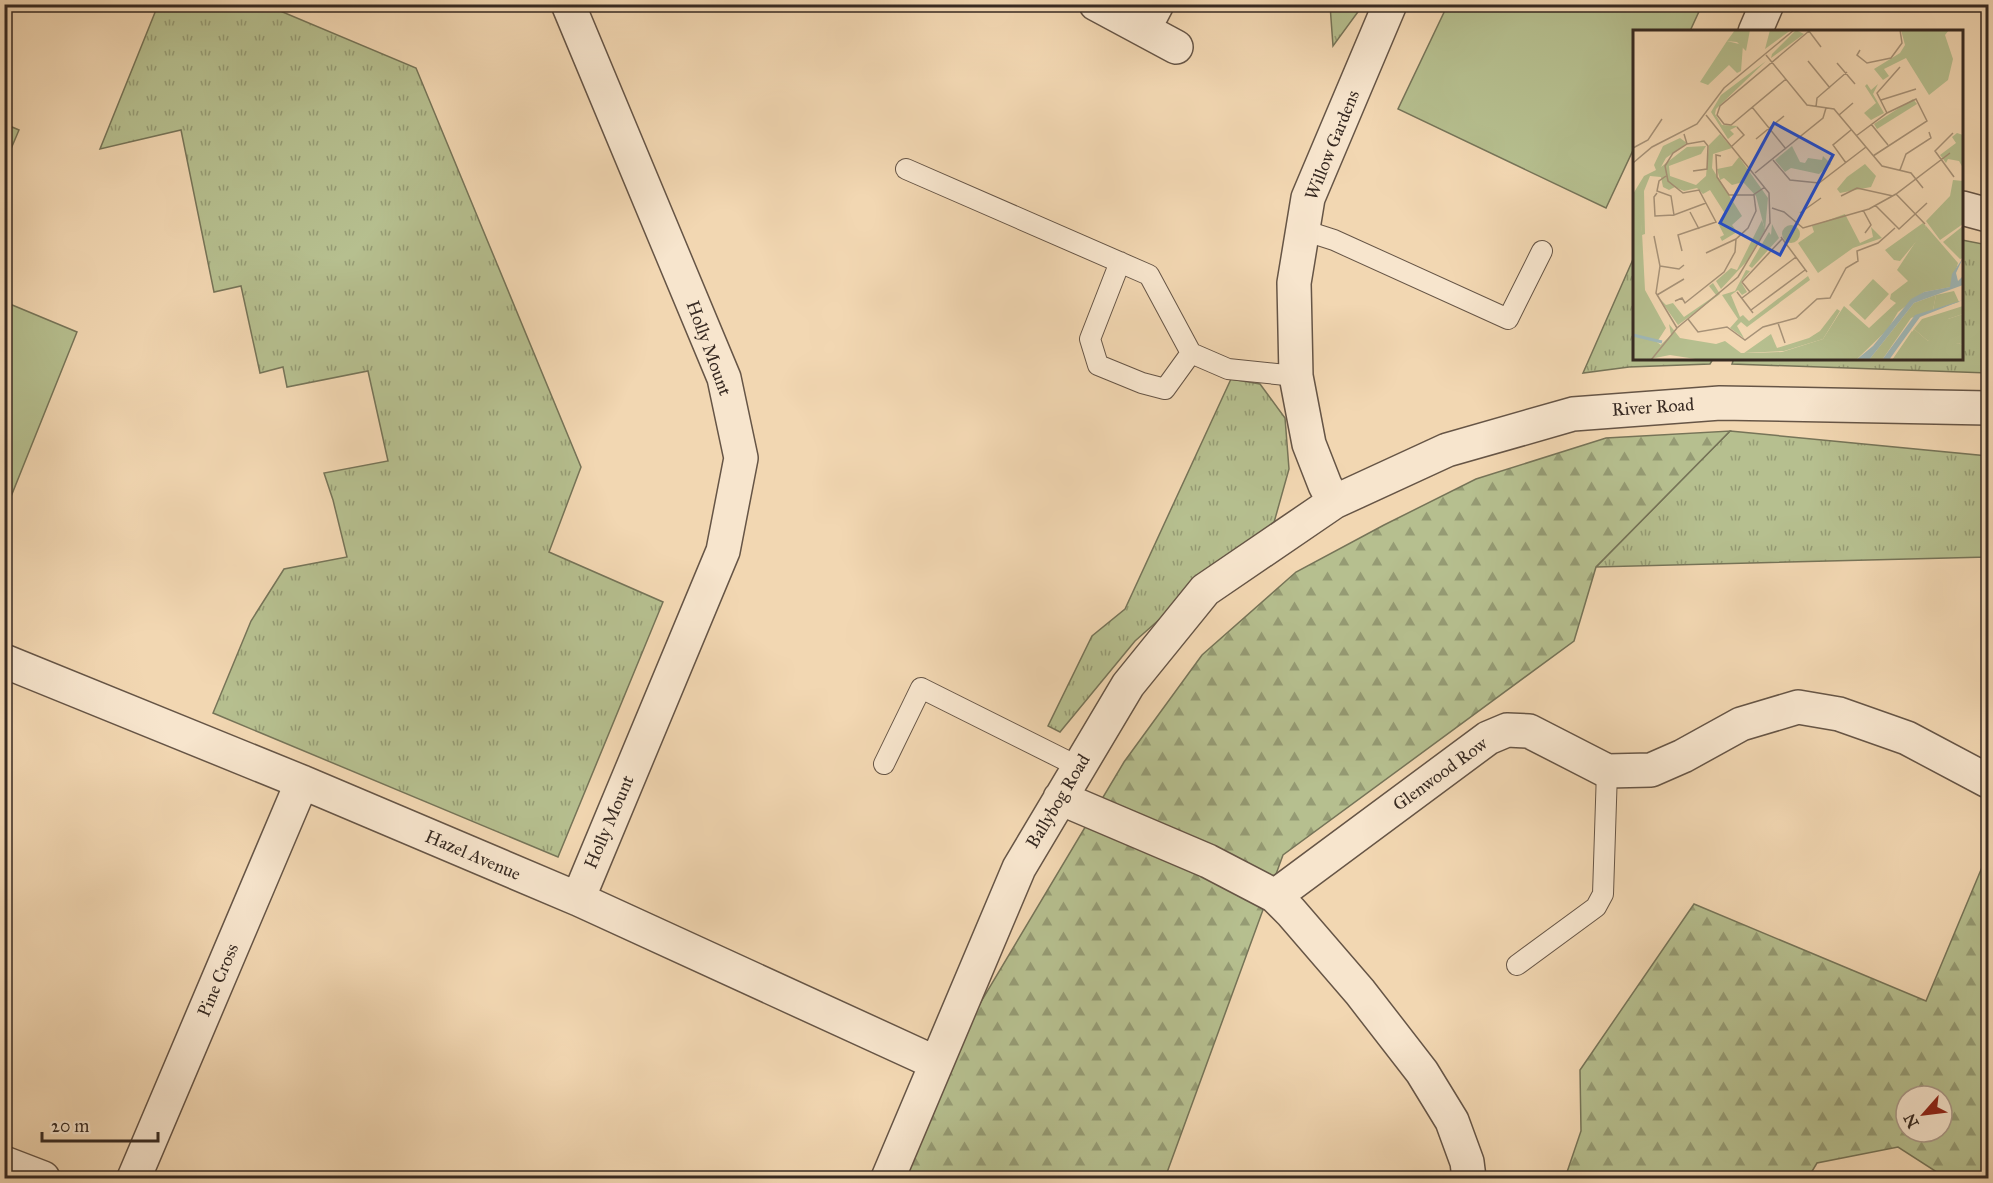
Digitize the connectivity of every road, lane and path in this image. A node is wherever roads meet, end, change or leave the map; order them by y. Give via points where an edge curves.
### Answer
1 (568, 4) edge
2 (1096, 4) edge
3 (1390, 4) edge
4 (1767, 4) edge
5 (1150, 17) edge
6 (1756, 30) edge
7 (1176, 46) dead end
8 (906, 169) dead end
9 (1963, 208) edge
10 (1989, 215) edge
11 (1303, 230) junction
12 (1542, 251) dead end
13 (1120, 262) junction
14 (1191, 353) junction
15 (1296, 376) junction
16 (1989, 408) edge
17 (1334, 502) junction
18 (4, 661) edge
19 (884, 764) dead end
20 (1079, 767) junction
21 (1607, 771) junction
22 (1989, 781) edge
23 (302, 782) junction
24 (1060, 798) junction
25 (1275, 896) junction
26 (578, 899) junction
27 (1517, 965) dead end
28 (936, 1063) junction
29 (4, 1163) edge
30 (43, 1179) edge
31 (134, 1179) edge
32 (888, 1179) edge
33 (1470, 1179) edge

1 - 26 street, Holly Mount via 724,378 741,458 723,551
2 - 5 street
3 - 11 street, Willow Gardens via 1308,198
4 - 6 street
5 - 7 street
8 - 13 lane
9 - 10 street
11 - 12 lane via 1335,240 1508,319
11 - 15 street, Willow Gardens via 1294,283
13 - 14 lane via 1149,275
13 - 14 lane via 1090,339 1098,365 1165,389
14 - 15 lane via 1228,369
15 - 17 street, Willow Gardens via 1309,444
16 - 17 street, River Road via 1720,403 1573,414 1448,450
17 - 20 street, Ballybog Road via 1205,590 1128,685
18 - 23 street, Hazel Avenue
19 - 20 lane via 921,688
20 - 24 street, Ballybog Road
21 - 22 street, Glenwood Row via 1651,770 1741,724 1798,707 1839,714 1907,738
21 - 25 street, Glenwood Row via 1529,731 1508,730 1488,738
21 - 27 lane via 1603,894 1596,907
23 - 26 street, Hazel Avenue
23 - 31 street, Pine Cross
24 - 25 street via 1208,861
24 - 28 street, Ballybog Road via 1019,868
25 - 33 street via 1360,992 1422,1072 1452,1121
26 - 28 street, Hazel Avenue
28 - 32 street, Ballybog Road
29 - 30 street

